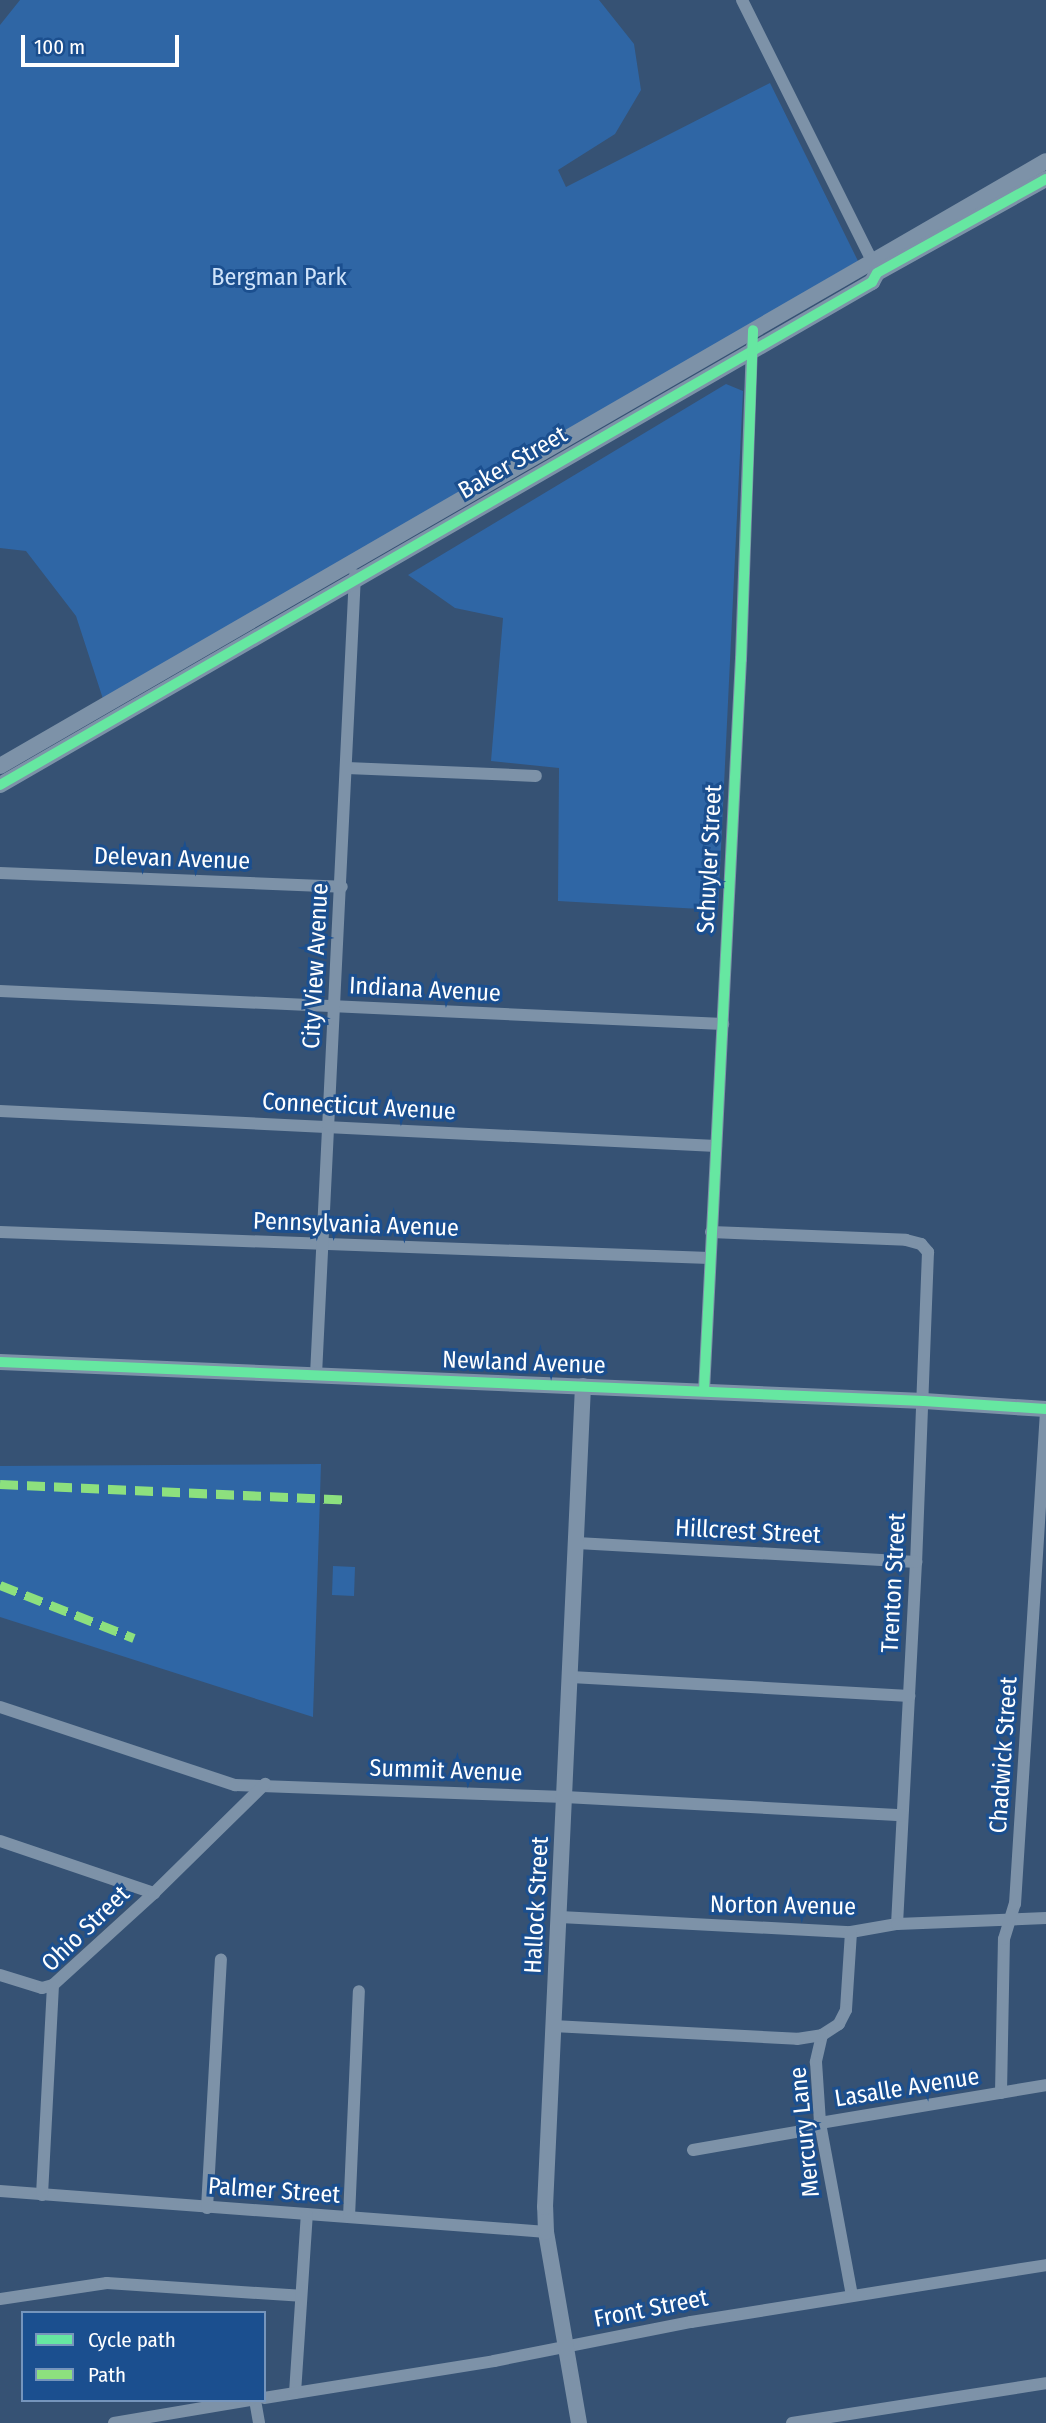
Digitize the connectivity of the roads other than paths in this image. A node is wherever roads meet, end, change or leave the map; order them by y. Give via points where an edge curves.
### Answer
1 (742, 0) edge
2 (1046, 161) edge
3 (1046, 179) edge
4 (874, 266) junction
5 (752, 330) junction
6 (752, 349) junction
7 (356, 559) junction
8 (355, 579) junction
9 (0, 766) edge
10 (347, 768) junction
11 (536, 776) dead end
12 (0, 785) edge
13 (0, 873) edge
14 (341, 887) junction
15 (0, 990) edge
16 (335, 1007) junction
17 (723, 1024) junction
18 (0, 1111) edge
19 (329, 1126) junction
20 (716, 1146) junction
21 (0, 1232) edge
22 (711, 1232) junction
23 (323, 1244) junction
24 (710, 1258) junction
25 (0, 1362) edge
26 (316, 1375) junction
27 (583, 1387) junction
28 (704, 1391) junction
29 (924, 1401) junction
30 (1046, 1409) edge
31 (1046, 1417) edge
32 (577, 1543) junction
33 (916, 1562) junction
34 (571, 1677) junction
35 (909, 1696) junction
36 (0, 1707) edge
37 (265, 1784) junction
38 (565, 1797) junction
39 (902, 1815) junction
40 (0, 1841) edge
41 (154, 1893) junction
42 (560, 1917) junction
43 (1011, 1917) junction
44 (1046, 1918) edge
45 (897, 1924) junction
46 (851, 1933) junction
47 (221, 1959) dead end
48 (0, 1975) edge
49 (53, 1984) junction
50 (359, 1991) dead end
51 (553, 2026) junction
52 (822, 2035) junction
53 (1046, 2085) edge
54 (1001, 2094) junction
55 (820, 2123) junction
56 (693, 2150) dead end
57 (0, 2191) edge
58 (43, 2195) junction
59 (207, 2208) junction
60 (307, 2214) junction
61 (349, 2217) junction
62 (546, 2232) junction
63 (1046, 2266) edge
64 (852, 2295) junction
65 (301, 2296) junction
66 (0, 2300) edge
67 (565, 2346) junction
68 (1046, 2383) edge
69 (296, 2393) junction
70 (266, 2398) edge
71 (241, 2402) edge
72 (254, 2402) edge
73 (114, 2423) edge
74 (259, 2423) edge
75 (579, 2423) edge
76 (792, 2423) edge

1 - 4 street
2 - 4 street, Baker Street
3 - 4 street, Baker Street
4 - 5 street, Baker Street
4 - 6 street, Baker Street via 872,282
5 - 6 street, Schuyler Street
5 - 7 street, Baker Street
6 - 8 street, Baker Street
6 - 17 street, Schuyler Street
7 - 8 street, City View Avenue
7 - 9 street, Baker Street
8 - 10 street, City View Avenue
8 - 12 street, Baker Street
10 - 11 street
10 - 14 street, City View Avenue
13 - 14 street, Delevan Avenue
14 - 16 street, City View Avenue
15 - 16 street, Indiana Avenue
16 - 17 street, Indiana Avenue
16 - 19 street, City View Avenue
17 - 20 street, Schuyler Street
18 - 19 street, Connecticut Avenue
19 - 20 street, Connecticut Avenue
19 - 23 street, City View Avenue
20 - 22 street, Schuyler Street
21 - 23 street, Pennsylvania Avenue
22 - 24 street, Schuyler Street
22 - 29 street, Trenton Street via 905,1240 922,1245 930,1268
23 - 24 street, Pennsylvania Avenue
23 - 26 street, City View Avenue
24 - 28 street, Schuyler Street
25 - 26 street, Newland Avenue
26 - 27 street, Newland Avenue
27 - 28 street, Newland Avenue
27 - 32 street, Hallock Street
28 - 29 street, Newland Avenue
29 - 30 street, Newland Avenue
29 - 33 street, Trenton Street
31 - 43 street, Chadwick Street
32 - 33 street, Hillcrest Street
32 - 34 street, Hallock Street
33 - 35 street, Trenton Street
34 - 35 street
34 - 38 street, Hallock Street
35 - 39 street, Trenton Street
36 - 37 street, Summit Avenue via 209,1778 235,1785
37 - 38 street, Summit Avenue
37 - 41 street, Ohio Street
38 - 39 street, Summit Avenue
38 - 42 street, Hallock Street
39 - 45 street, Trenton Street
40 - 41 street
41 - 49 street, Ohio Street
42 - 46 street, Norton Avenue
42 - 51 street, Hallock Street
43 - 44 street, Norton Avenue
43 - 45 street, Norton Avenue
43 - 54 street, Chadwick Street via 1004,1939
45 - 46 street, Norton Avenue
46 - 52 street, Mercury Lane via 845,2016
47 - 59 street
48 - 49 street via 42,1988
49 - 58 street, Ohio Street
50 - 61 street
51 - 52 street via 797,2039
51 - 62 street, Hallock Street
52 - 55 street, Mercury Lane via 816,2062
53 - 54 street, Lasalle Avenue
54 - 55 street, Lasalle Avenue
55 - 56 street, Lasalle Avenue via 808,2130
55 - 64 street, Mercury Lane
57 - 58 street, Palmer Street
58 - 59 street, Palmer Street
59 - 60 street, Palmer Street
60 - 61 street, Palmer Street
60 - 65 street
61 - 62 street, Palmer Street
62 - 67 street, Hallock Street
63 - 64 street, Front Street
64 - 67 street, Front Street
65 - 66 street via 107,2283
65 - 69 street
67 - 69 street, Front Street
67 - 75 street, Hallock Street
68 - 76 street
69 - 70 street, Front Street
71 - 73 street
72 - 74 street

